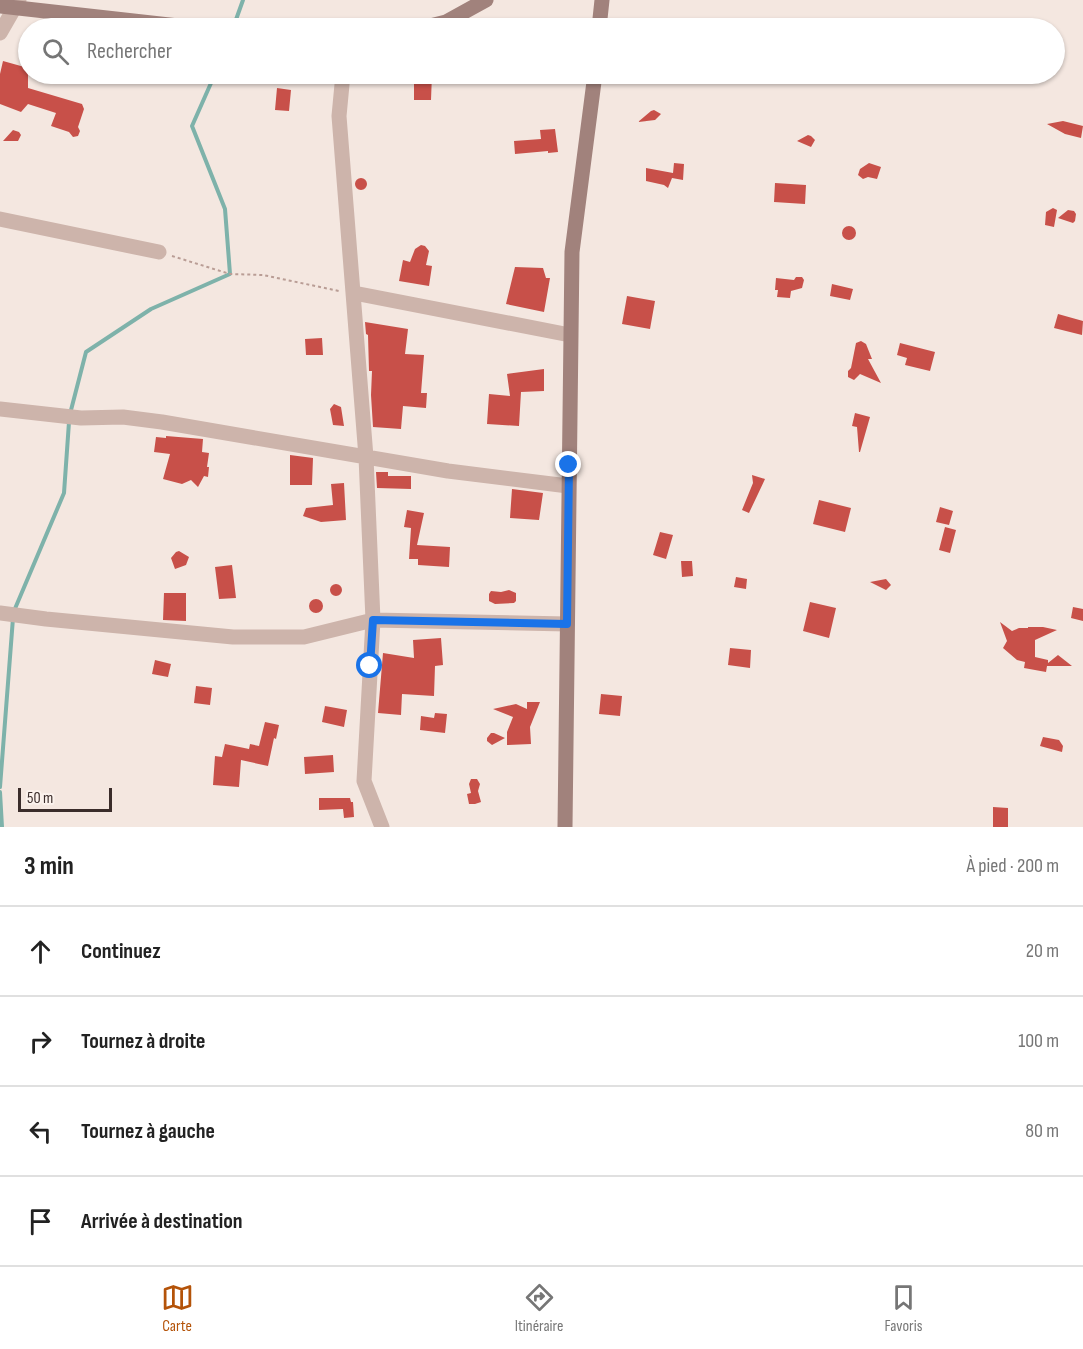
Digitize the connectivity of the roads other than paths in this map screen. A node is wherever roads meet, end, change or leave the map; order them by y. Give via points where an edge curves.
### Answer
1 (486, 0) edge
2 (602, 0) edge
3 (12, 4) edge
4 (119, 18) edge
5 (453, 18) edge
6 (600, 18) edge
7 (0, 33) edge
8 (342, 84) edge
9 (594, 84) edge
10 (0, 219) edge
11 (159, 252) road end
12 (354, 293) junction
13 (570, 335) junction
14 (0, 409) edge
15 (366, 457) junction
16 (568, 486) junction
17 (0, 613) edge
18 (373, 620) junction
19 (567, 624) junction
20 (382, 827) edge
21 (565, 827) edge

1 - 5 street
2 - 6 street
3 - 4 street
3 - 7 street
8 - 12 street via 339,116
9 - 13 street via 572,252
10 - 11 street
12 - 13 street
12 - 15 street
13 - 16 street
14 - 15 street via 162,422
15 - 16 street
15 - 18 street
16 - 19 street
17 - 18 street via 233,637 304,637
18 - 19 street
18 - 20 street via 364,781
19 - 21 street

